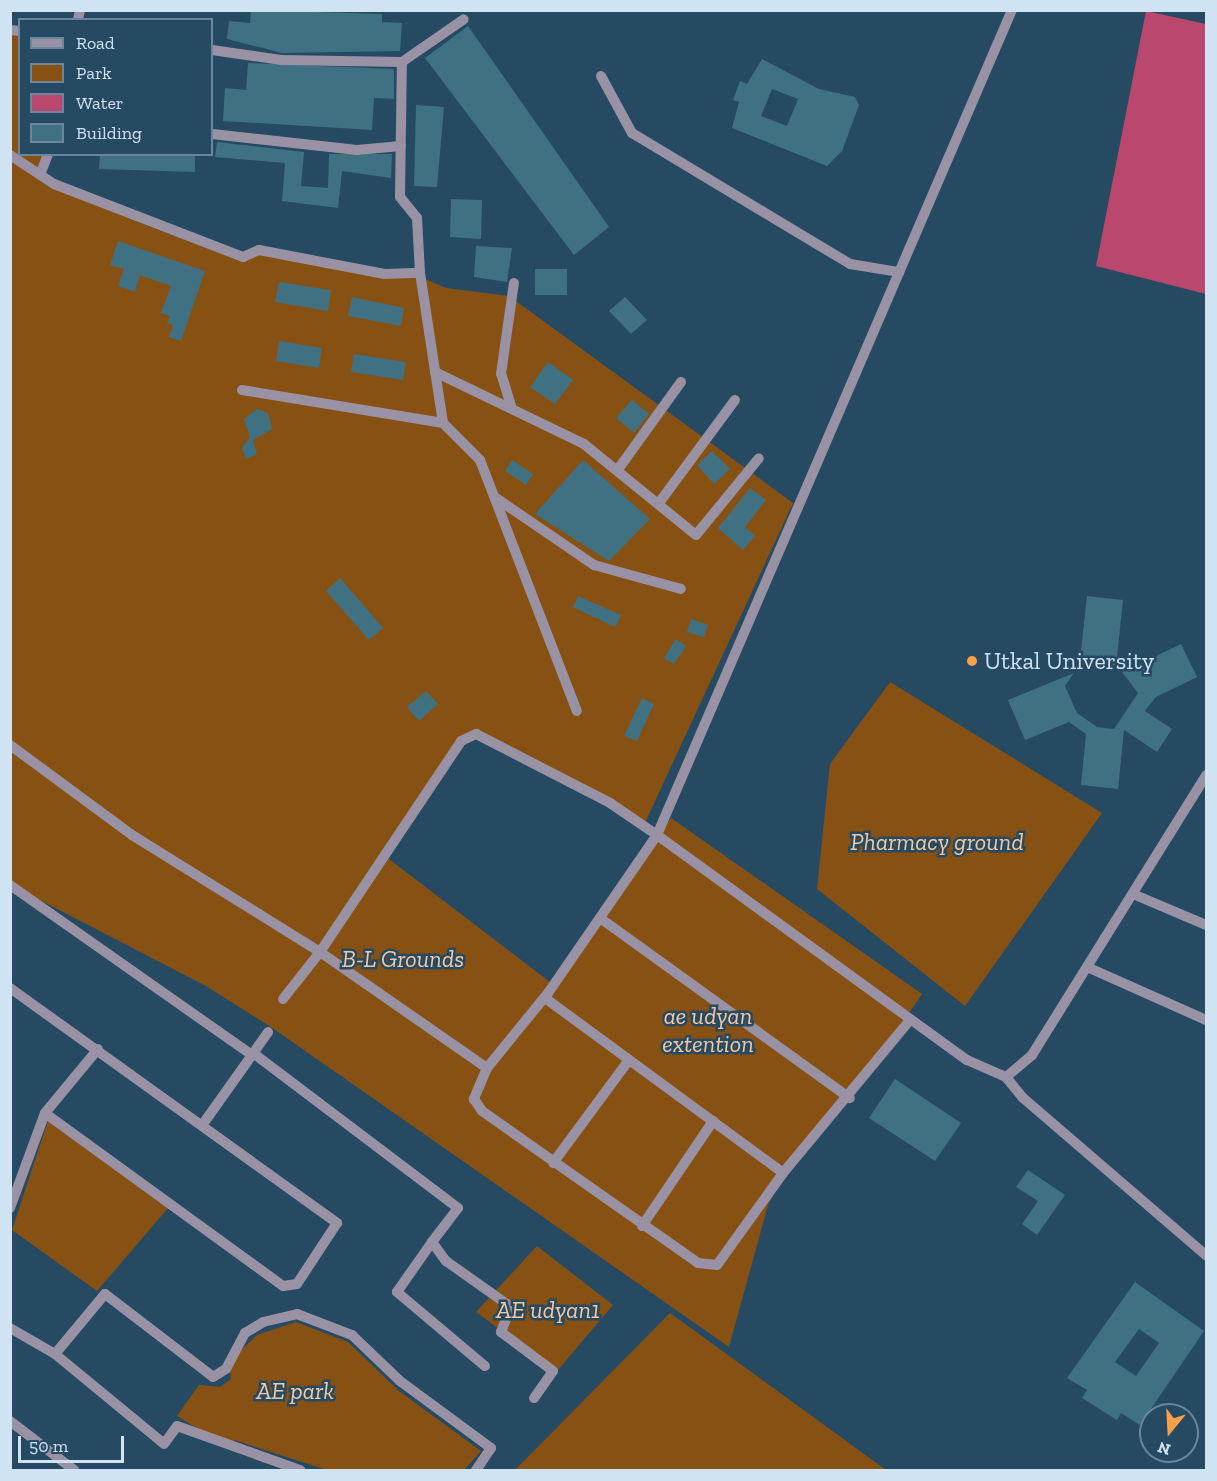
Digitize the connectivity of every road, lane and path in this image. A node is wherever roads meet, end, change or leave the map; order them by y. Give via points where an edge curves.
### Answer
1 (1012, 10) edge
2 (464, 19) dead end
3 (213, 50) edge
4 (402, 62) junction
5 (601, 76) dead end
6 (213, 134) edge
7 (401, 146) junction
8 (10, 155) edge
9 (47, 156) edge
10 (40, 175) junction
11 (899, 272) junction
12 (420, 273) junction
13 (514, 283) dead end
14 (435, 372) junction
15 (681, 381) dead end
16 (242, 390) dead end
17 (735, 400) dead end
18 (512, 409) junction
19 (443, 423) junction
20 (759, 458) dead end
21 (619, 468) junction
22 (495, 498) junction
23 (659, 503) junction
24 (681, 589) dead end
25 (577, 711) dead end
26 (10, 745) edge
27 (1206, 775) edge
28 (657, 835) junction
29 (10, 885) edge
30 (1133, 894) junction
31 (600, 918) junction
32 (1206, 925) edge
33 (320, 952) junction
34 (1087, 968) junction
35 (10, 988) edge
36 (545, 998) junction
37 (283, 999) dead end
38 (910, 1020) junction
39 (1206, 1020) edge
40 (268, 1032) dead end
41 (98, 1049) junction
42 (253, 1054) junction
43 (629, 1060) junction
44 (487, 1068) junction
45 (1006, 1077) junction
46 (850, 1098) junction
47 (45, 1113) junction
48 (713, 1121) junction
49 (203, 1124) junction
50 (553, 1163) junction
51 (783, 1173) junction
52 (10, 1208) edge
53 (642, 1226) junction
54 (432, 1242) junction
55 (1206, 1255) edge
56 (10, 1328) edge
57 (55, 1354) junction
58 (485, 1366) dead end
59 (534, 1398) dead end
60 (10, 1421) edge
61 (74, 1470) edge
62 (300, 1470) edge
63 (476, 1470) edge

1 - 11 street
2 - 4 street
3 - 4 street via 281,60
4 - 7 street
5 - 11 street via 632,133 850,264
6 - 7 street via 357,150
7 - 12 street via 400,197 417,218
8 - 10 street
9 - 10 street
10 - 12 street via 243,258 259,250 386,273
11 - 28 street
12 - 14 street
13 - 18 street via 501,374
14 - 18 street
14 - 19 street
15 - 21 street
16 - 19 street
17 - 23 street
18 - 21 street via 584,444
19 - 22 street via 480,460
20 - 23 street via 696,535
21 - 23 street
22 - 24 street via 594,565
22 - 25 street
26 - 33 street via 132,835
27 - 30 street
28 - 31 street
28 - 33 street via 610,803 476,734 460,741
28 - 38 street
29 - 42 street
30 - 32 street
30 - 34 street
31 - 36 street
31 - 46 street
33 - 37 street
33 - 44 street
34 - 39 street
34 - 45 street via 1032,1055
35 - 41 street
36 - 43 street
36 - 44 street
38 - 45 street via 967,1060
38 - 46 street
40 - 42 street
41 - 47 street
41 - 49 street
42 - 49 street
42 - 54 street via 458,1208
43 - 48 street
43 - 50 street
44 - 50 street via 474,1100 482,1112
45 - 55 street via 1022,1097
46 - 51 street
47 - 49 street via 283,1286 297,1284 337,1223
47 - 52 street
48 - 51 street
48 - 53 street
50 - 53 street
51 - 53 street via 717,1264 698,1263
54 - 58 street via 398,1292
54 - 59 street via 446,1261 511,1307 501,1332 554,1371
56 - 57 street
57 - 62 street via 164,1444 177,1426
57 - 63 street via 105,1294 213,1377 226,1368 245,1332 263,1322 297,1314 352,1335 400,1381 491,1448
60 - 61 street

